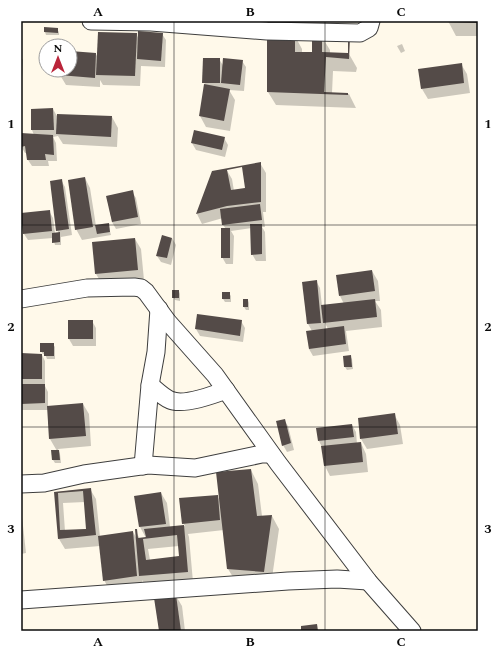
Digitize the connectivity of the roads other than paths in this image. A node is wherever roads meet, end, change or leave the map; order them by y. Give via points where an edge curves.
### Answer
1 (91, 21) edge
2 (371, 21) edge
3 (21, 299) edge
4 (159, 309) junction
5 (150, 385) junction
6 (226, 390) junction
7 (271, 454) junction
8 (142, 466) junction
9 (21, 484) edge
10 (368, 581) junction
11 (21, 600) edge
12 (412, 631) edge

1 - 2 street via 151,22 268,31 360,33 369,28
3 - 4 street via 87,288 134,287 146,292
4 - 5 street via 156,352
4 - 6 street
5 - 6 street via 171,401 188,401
5 - 8 street
6 - 7 street
7 - 8 street via 195,468
7 - 10 street
8 - 9 street via 84,474 44,483
10 - 11 street via 288,581
10 - 12 street

